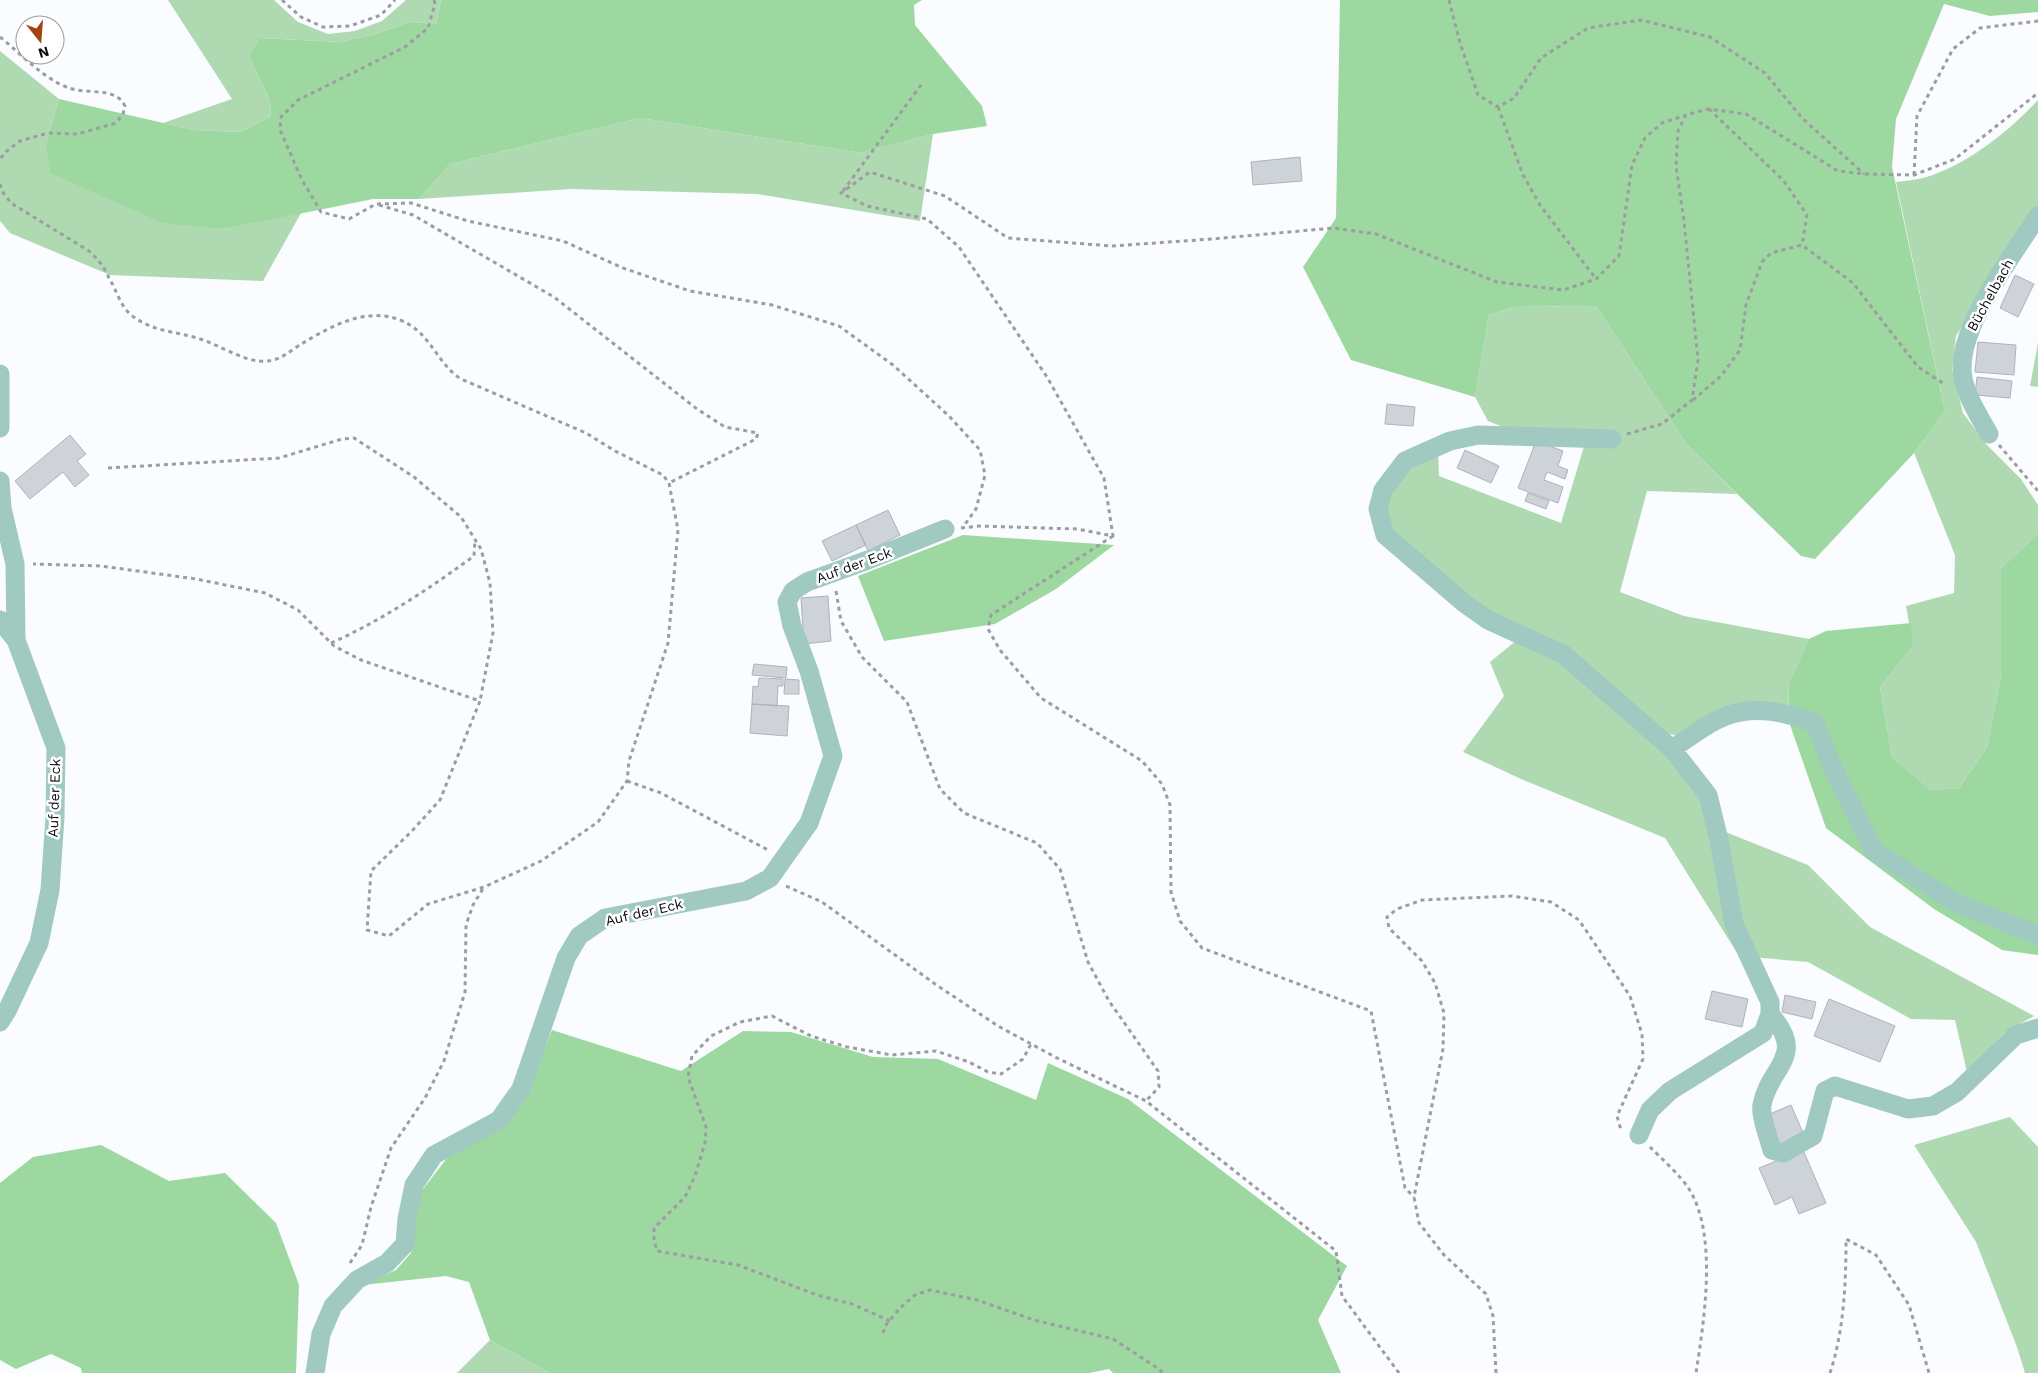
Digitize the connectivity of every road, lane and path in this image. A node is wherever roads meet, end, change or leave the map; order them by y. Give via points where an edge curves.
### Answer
1 (282, 0) edge
2 (394, 0) edge
3 (434, 0) edge
4 (1449, 0) edge
5 (2038, 21) edge
6 (0, 37) edge
7 (921, 85) dead end
8 (2038, 93) edge
9 (1498, 107) junction
10 (1708, 109) junction
11 (1686, 115) junction
12 (0, 160) edge
13 (1865, 174) junction
14 (1914, 175) junction
15 (0, 184) edge
16 (841, 193) junction
17 (376, 204) junction
18 (2038, 216) edge
19 (1802, 245) junction
20 (1596, 279) junction
21 (0, 374) edge
22 (1970, 399) junction
23 (1692, 400) junction
24 (0, 428) edge
25 (1989, 434) joint
26 (1612, 438) joint
27 (108, 468) dead end
28 (0, 481) edge
29 (669, 483) junction
30 (2038, 491) edge
31 (954, 528) junction
32 (1113, 536) junction
33 (475, 539) junction
34 (7, 564) edge
35 (832, 573) junction
36 (0, 620) edge
37 (16, 640) junction
38 (331, 643) junction
39 (480, 701) junction
40 (1672, 749) junction
41 (627, 781) junction
42 (784, 858) junction
43 (770, 878) junction
44 (484, 887) junction
45 (2038, 935) edge
46 (1770, 1014) junction
47 (0, 1022) edge
48 (2038, 1028) edge
49 (1031, 1044) junction
50 (1146, 1101) junction
51 (1639, 1135) junction
52 (1414, 1197) junction
53 (348, 1265) dead end
54 (890, 1321) junction
55 (883, 1333) dead end
56 (316, 1373) edge
57 (1162, 1373) edge
58 (1399, 1373) edge
59 (1496, 1373) edge
60 (1696, 1373) edge
61 (1830, 1373) edge
62 (1929, 1373) edge

1 - 2 path via 300,17 324,27 350,26 381,15
3 - 17 path via 428,28 405,47 298,100 281,117 280,130 302,180 322,212 349,218
4 - 9 path via 1478,95
5 - 14 path via 1980,28 1953,49 1917,116
6 - 12 path via 53,80 82,92 112,94 121,98 125,106 116,123 78,134 48,133 20,141
7 - 16 path
8 - 14 path via 1955,159
9 - 13 path via 1514,98 1541,58 1588,28 1641,20 1710,37 1765,73 1802,118
9 - 20 path via 1523,174 1540,205
10 - 11 path
10 - 13 path via 1746,114 1838,171
10 - 19 path via 1784,181 1807,215
11 - 20 path via 1662,123 1645,138 1632,165 1619,256
11 - 23 path via 1678,132 1676,166 1698,360
13 - 14 path
15 - 29 path via 11,203 99,260 129,312 145,324 162,331 200,338 266,362 278,360 331,326 349,320 364,316 398,319 416,327 451,372 461,379 586,433 663,476
16 - 20 path via 870,172 945,196 1008,238 1112,246 1334,228 1376,234 1497,282 1563,290
16 - 32 path via 867,206 927,219 959,247 1047,377 1104,478
17 - 29 path via 413,215 554,297 724,427 758,433 756,439
17 - 31 path via 411,203 468,221 564,241 623,268 690,291 772,305 839,326 894,365 980,450 985,475 976,509
18 - 22 street, Büchelbach via 2001,271 1968,333 1962,367
19 - 22 path via 1852,283 1918,367
19 - 23 path via 1771,252 1762,262 1746,305 1740,350 1721,376
21 - 24 street
22 - 25 street, Büchelbach
23 - 26 path via 1662,424
25 - 30 path
26 - 40 street via 1478,435 1450,441 1405,461 1383,490 1378,509 1385,535 1464,603 1488,620 1563,654
27 - 33 path via 279,458 354,438 414,477 461,518
28 - 34 street, Auf der Eck
29 - 41 path via 678,530 668,643 629,761
31 - 32 path via 1078,529
31 - 35 street, Auf der Eck
32 - 52 path via 991,615 988,628 1000,650 1041,698 1142,761 1162,784 1170,805 1171,892 1180,921 1202,948 1371,1011 1405,1188
33 - 38 path via 474,556 452,572 384,615
33 - 39 path via 490,583 493,633
34 - 37 street, Auf der Eck
34 - 38 path via 101,566 196,579 265,593 298,610
35 - 42 street, Auf der Eck via 793,591 787,602 833,756 809,823
35 - 50 path via 841,621 862,657 907,702 940,789 964,813 1038,843 1060,869 1088,962 1109,1002 1158,1070 1160,1086
36 - 37 street
37 - 47 street, Auf der Eck via 56,748 55,817 50,890 39,943
38 - 39 path via 361,660
39 - 44 path via 440,800 371,871 368,930 389,936 428,904
40 - 45 street via 1730,714 1762,709 1815,723 1874,851 1956,903
40 - 46 street via 1708,795 1734,924 1770,1002
41 - 42 path via 660,794
41 - 44 path via 598,822 541,861
42 - 43 street, Auf der Eck
43 - 49 path via 822,902 943,989
43 - 56 street, Auf der Eck via 746,891 605,918 580,936 566,958 521,1089 499,1120 434,1155 414,1185 405,1244 387,1263 357,1280 333,1306 321,1334
44 - 53 path via 466,926 465,992 444,1061 425,1098 391,1148 362,1245
46 - 48 street via 1781,1026 1787,1045 1783,1063 1764,1096 1761,1108 1772,1150 1782,1153 1813,1136 1825,1091 1834,1086 1908,1109 1933,1106 1956,1092 2016,1035
46 - 51 street via 1763,1033 1670,1091 1650,1110
49 - 50 path
49 - 54 path via 1023,1059 1001,1074 936,1051 892,1055 847,1047 811,1036 772,1016 740,1022 711,1036 692,1056 688,1077 706,1127 705,1143 685,1197 654,1228 657,1251 738,1265 817,1295 852,1304
50 - 58 path via 1336,1251 1342,1296
51 - 52 path via 1622,1133 1617,1116 1643,1059 1642,1034 1630,996 1579,920 1551,902 1512,896 1422,900 1397,908 1387,917 1389,928 1422,961 1435,983 1444,1013 1443,1050
51 - 60 path via 1689,1188 1700,1213 1707,1253
52 - 59 path via 1419,1223 1444,1255 1486,1294 1493,1316
54 - 55 path
54 - 57 path via 914,1295 930,1290 1113,1339
61 - 62 path via 1846,1282 1846,1239 1876,1255 1909,1305

